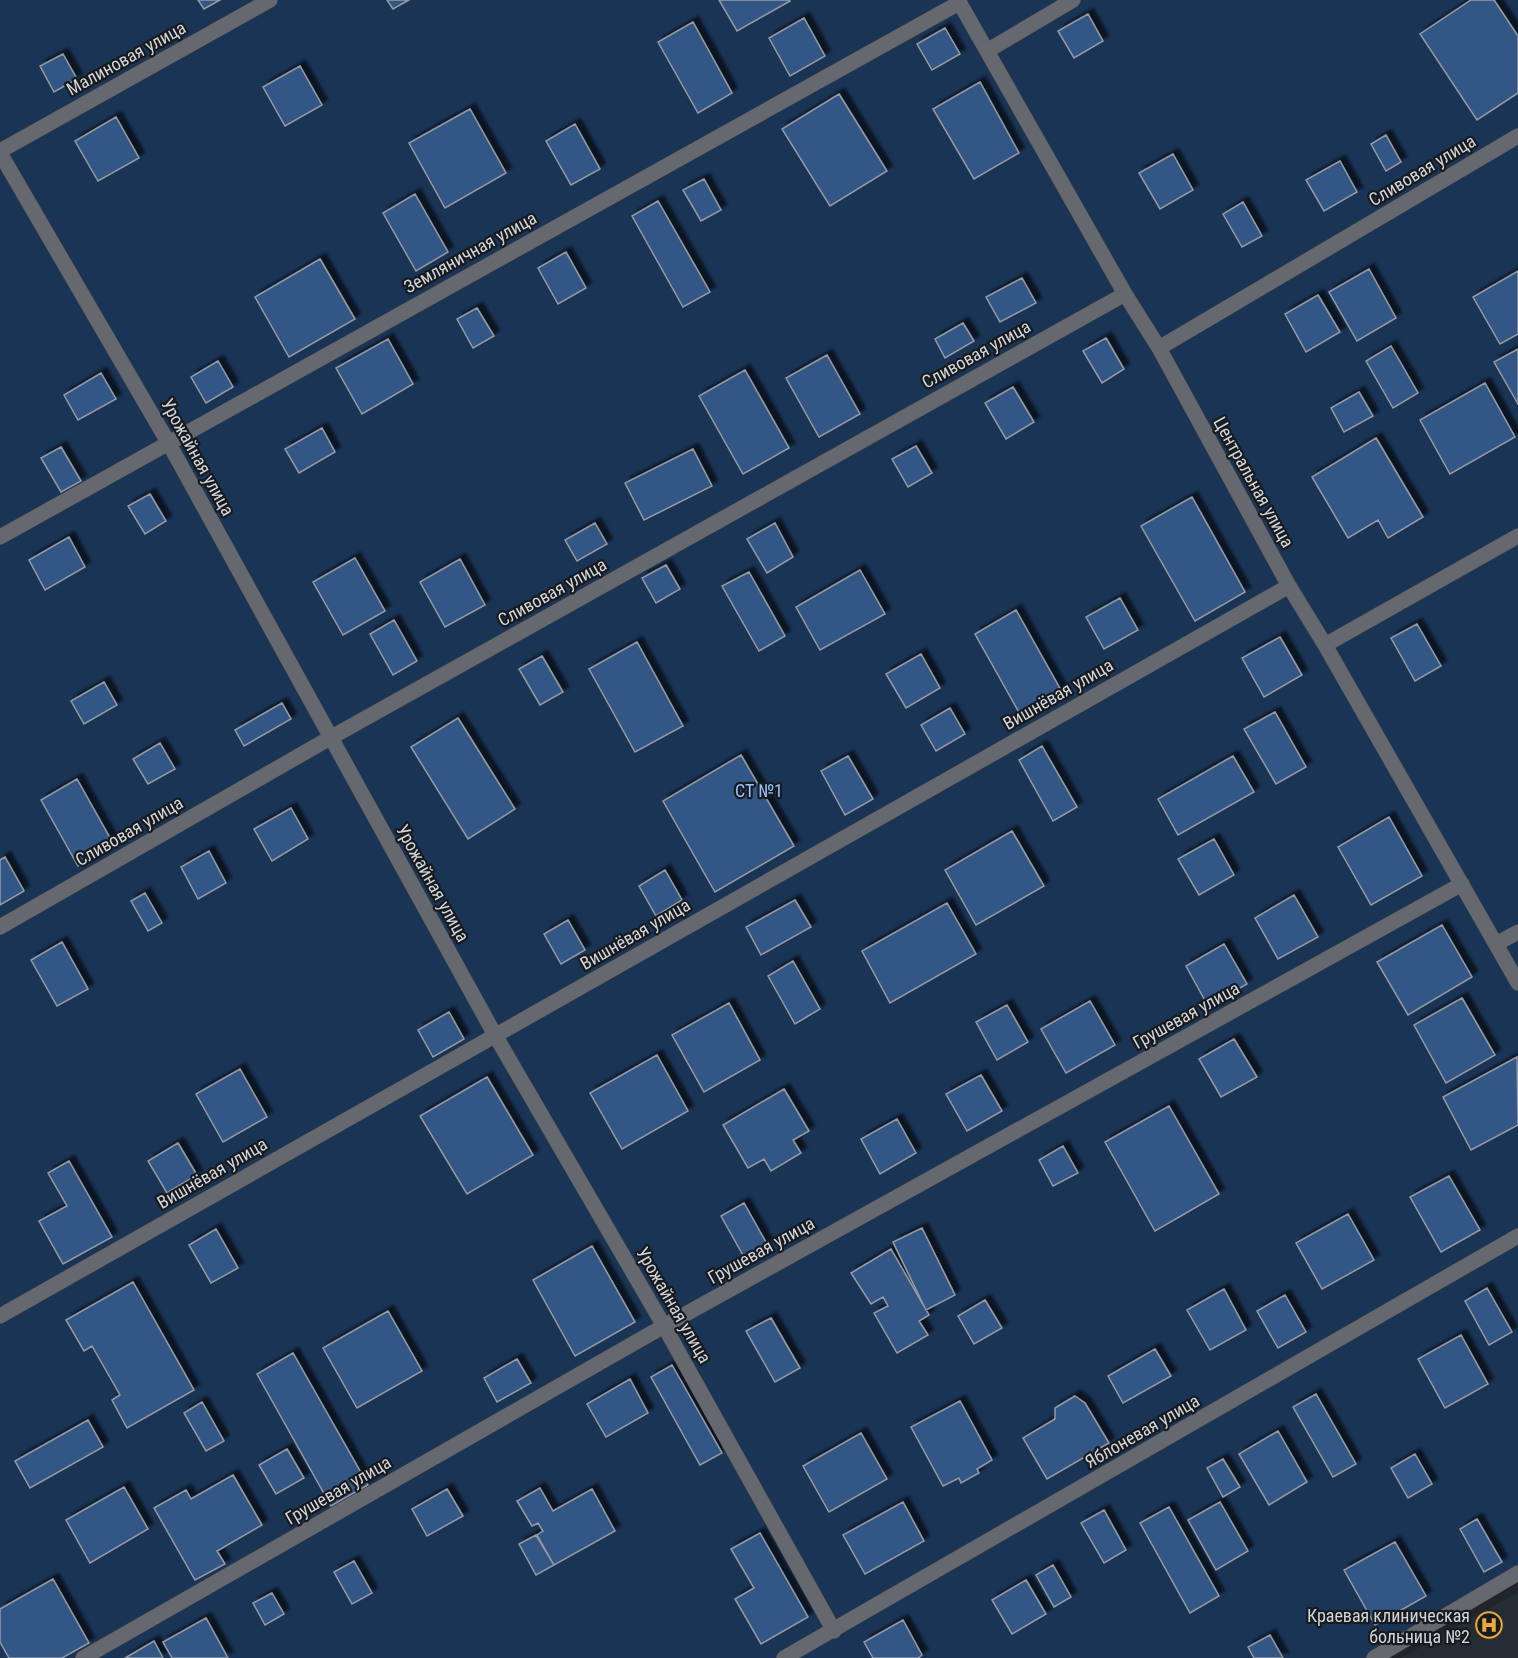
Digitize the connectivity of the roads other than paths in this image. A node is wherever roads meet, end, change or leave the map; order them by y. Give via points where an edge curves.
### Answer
1 (270, 0) edge
2 (1073, 0) edge
3 (958, 1) edge
4 (987, 51) junction
5 (1518, 136) edge
6 (0, 152) edge
7 (1125, 294) junction
8 (1159, 348) junction
9 (168, 442) junction
10 (1518, 536) edge
11 (0, 537) edge
12 (1289, 586) junction
13 (1325, 645) junction
14 (330, 738) junction
15 (1462, 884) junction
16 (0, 927) edge
17 (1518, 932) edge
18 (1496, 944) junction
19 (1518, 983) edge
20 (495, 1035) junction
21 (1518, 1236) edge
22 (0, 1316) edge
23 (664, 1326) junction
24 (1518, 1573) edge
25 (834, 1630) junction
26 (83, 1658) edge
27 (784, 1658) edge
28 (1374, 1658) edge

1 - 6 street, Малиновая улица
2 - 4 street
3 - 4 street, Центральная улица
3 - 9 street, Земляничная улица
4 - 7 street, Центральная улица
5 - 8 street, Сливовая улица
6 - 9 street, Урожайная улица
7 - 8 street, Центральная улица
7 - 14 street, Сливовая улица
8 - 12 street, Центральная улица
9 - 11 street, Земляничная улица
9 - 14 street, Урожайная улица
10 - 13 street
12 - 13 street, Центральная улица
12 - 20 street, Вишнёвая улица
13 - 15 street, Центральная улица
14 - 16 street, Сливовая улица
14 - 20 street, Урожайная улица
15 - 18 street, Центральная улица
15 - 23 street, Грушевая улица
17 - 18 street
18 - 19 street, Центральная улица
20 - 22 street, Вишнёвая улица
20 - 23 street, Урожайная улица
21 - 25 street, Яблоневая улица
23 - 25 street, Урожайная улица
23 - 26 street, Грушевая улица
24 - 28 street
25 - 27 street, Яблоневая улица

